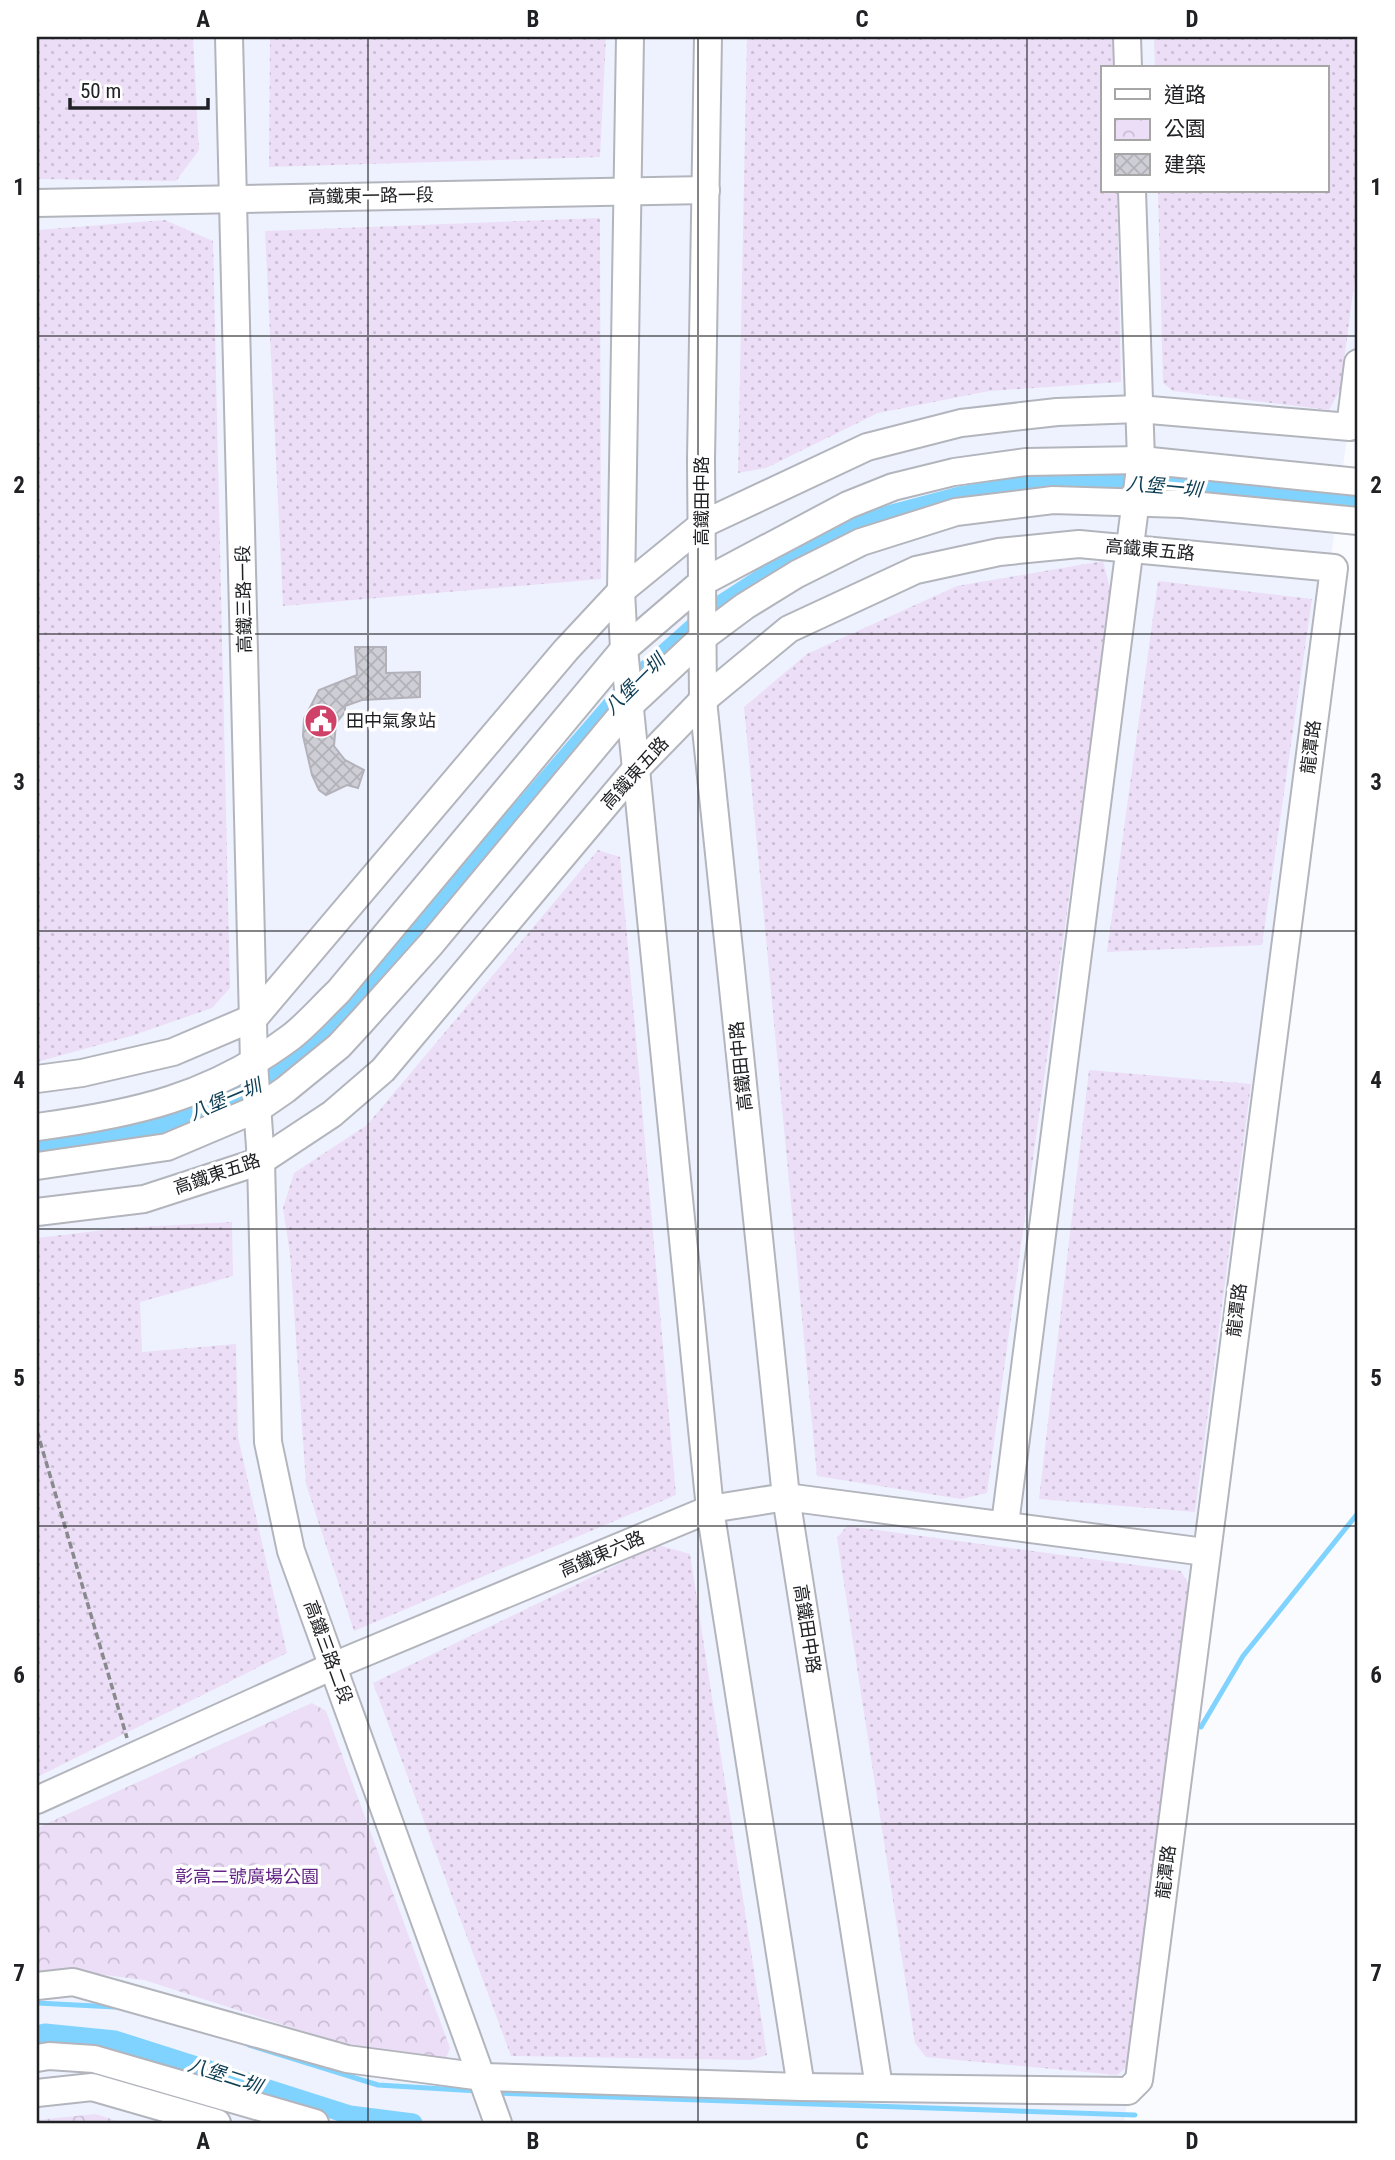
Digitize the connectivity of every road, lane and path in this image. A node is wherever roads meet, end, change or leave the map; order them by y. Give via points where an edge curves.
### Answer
1 (229, 37) edge
2 (630, 37) edge
3 (708, 37) edge
4 (1127, 37) edge
5 (1128, 66) edge
6 (706, 190) junction
7 (628, 191) junction
8 (1132, 192) edge
9 (234, 199) junction
10 (37, 203) edge
11 (1358, 363) edge
12 (1138, 409) junction
13 (1141, 460) junction
14 (1358, 482) edge
15 (1137, 502) junction
16 (1358, 522) edge
17 (703, 524) junction
18 (1130, 548) junction
19 (1334, 568) joint
20 (701, 583) junction
21 (621, 591) junction
22 (702, 638) junction
23 (624, 649) junction
24 (703, 700) junction
25 (629, 706) junction
26 (634, 771) junction
27 (255, 1017) junction
28 (254, 1063) junction
29 (37, 1079) edge
30 (258, 1108) junction
31 (37, 1127) edge
32 (261, 1161) junction
33 (37, 1166) edge
34 (37, 1212) edge
35 (37, 1431) edge
36 (786, 1497) junction
37 (710, 1509) junction
38 (1004, 1524) junction
39 (1205, 1552) junction
40 (332, 1666) junction
41 (132, 1755) junction
42 (37, 1800) edge
43 (37, 1986) edge
44 (37, 2059) edge
45 (483, 2077) junction
46 (801, 2087) junction
47 (879, 2087) junction
48 (37, 2093) edge
49 (217, 2123) edge
50 (315, 2123) edge
51 (498, 2123) edge

1 - 9 street, 高鐵三路一段
2 - 7 street
3 - 6 street, 高鐵田中路
4 - 5 street
6 - 7 street, 高鐵東一路一段
6 - 17 street, 高鐵田中路
7 - 9 street, 高鐵東一路一段
7 - 21 street
8 - 12 street
9 - 10 street, 高鐵東一路一段
9 - 27 street, 高鐵三路一段
11 - 12 street via 1350,427
12 - 13 street
12 - 17 street via 1057,412 961,424 867,447
13 - 14 street
13 - 15 street
13 - 20 street via 1026,462 893,487 779,540
15 - 16 street
15 - 18 street
15 - 22 street via 1053,500 956,512 908,525 797,574
17 - 20 street, 高鐵田中路
17 - 21 street
18 - 19 street, 高鐵東五路
18 - 24 street, 高鐵東五路 via 1079,544 999,552 916,570 789,629
18 - 38 street
19 - 39 street, 龍潭路
20 - 22 street, 高鐵田中路
20 - 23 street
21 - 23 street
21 - 27 street
22 - 24 street, 高鐵田中路
22 - 25 street
23 - 25 street
23 - 28 street via 338,992 293,1035
24 - 26 street, 高鐵東五路
24 - 36 street, 高鐵田中路
25 - 26 street
25 - 30 street via 431,944 339,1046
26 - 32 street, 高鐵東五路 via 383,1070 331,1114
26 - 37 street
27 - 28 street, 高鐵三路一段
27 - 29 street via 173,1052
28 - 30 street, 高鐵三路一段
28 - 31 street via 178,1099 118,1116
30 - 32 street, 高鐵三路一段
30 - 33 street via 167,1147
32 - 34 street, 高鐵東五路 via 144,1199
32 - 40 street, 高鐵三路二段 via 268,1442 291,1551
35 - 41 path
36 - 37 street, 高鐵東六路
36 - 38 street, 高鐵東六路
36 - 47 street, 高鐵田中路
37 - 40 street, 高鐵東六路
37 - 46 street
38 - 39 street, 高鐵東六路
39 - 47 street, 龍潭路 via 1139,2080 1128,2091
40 - 41 street, 高鐵東六路
40 - 45 street, 高鐵三路二段
41 - 42 street, 高鐵東六路
43 - 45 street, 龍潭路 via 74,1982 347,2059
44 - 50 street via 94,2059
45 - 46 street, 龍潭路
45 - 51 street, 高鐵三路二段
46 - 47 street, 龍潭路
48 - 49 street via 92,2087

